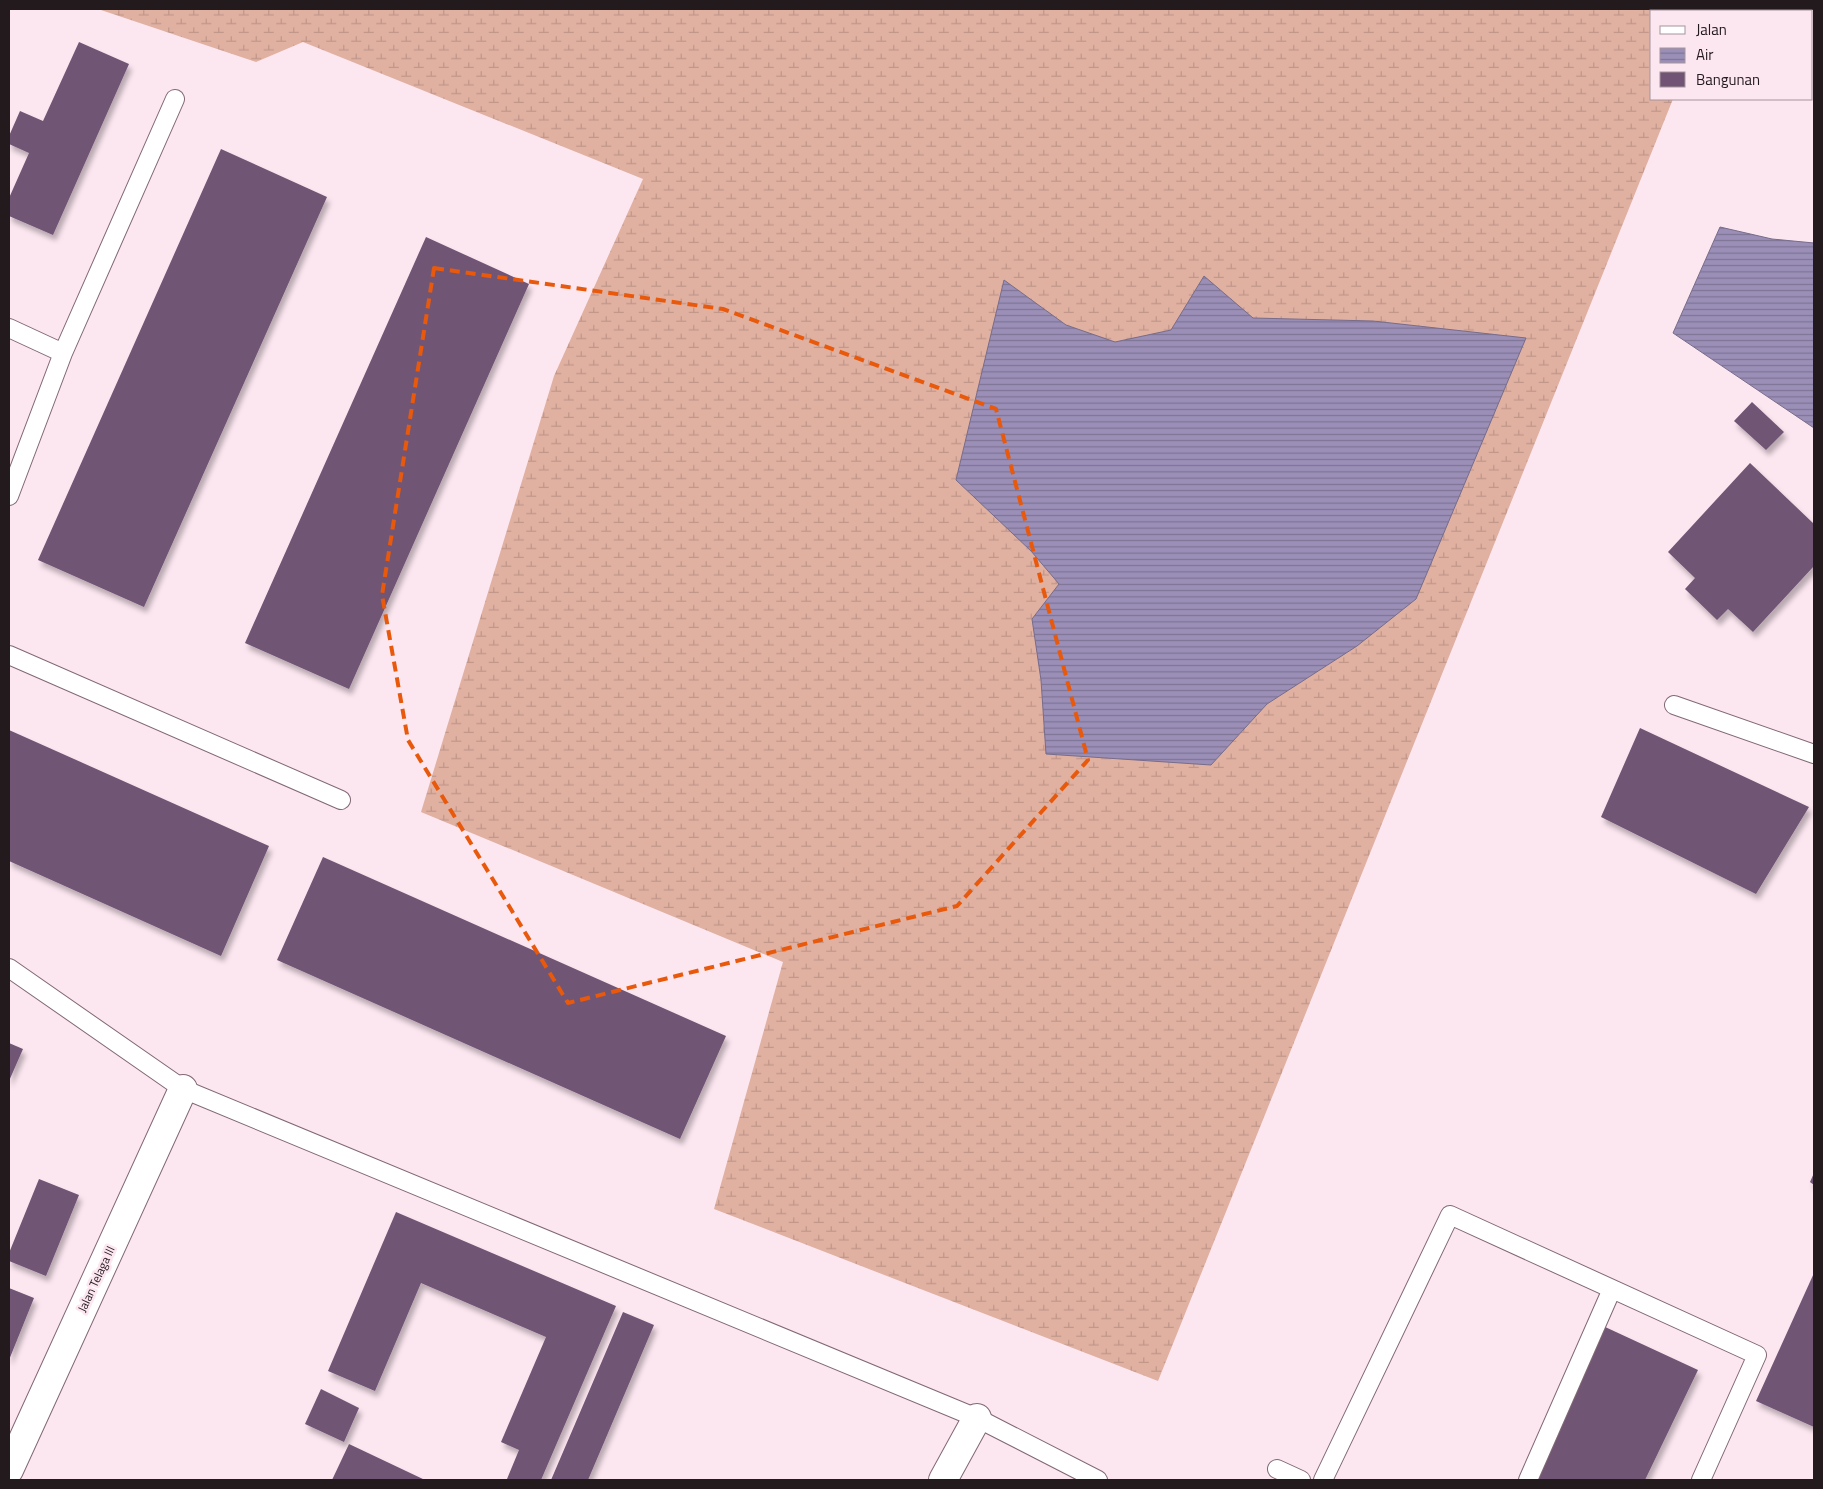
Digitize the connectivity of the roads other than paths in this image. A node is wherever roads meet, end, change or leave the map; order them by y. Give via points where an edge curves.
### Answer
1 (174, 99) dead end
2 (9, 328) edge
3 (63, 353) junction
4 (9, 496) edge
5 (9, 656) edge
6 (1674, 705) dead end
7 (1814, 754) edge
8 (341, 800) dead end
9 (9, 968) edge
10 (183, 1089) junction
11 (1612, 1289) junction
12 (977, 1418) junction
13 (1277, 1469) dead end
14 (9, 1470) edge
15 (943, 1480) edge
16 (1098, 1480) edge
17 (1301, 1480) edge
18 (1323, 1480) edge
19 (1528, 1480) edge
20 (1701, 1480) edge

1 - 3 lane
2 - 3 lane
3 - 4 lane
5 - 8 lane
6 - 7 lane
9 - 10 lane
10 - 12 lane
10 - 14 street, Jalan Telaga III
11 - 18 lane via 1450,1215
11 - 19 lane
11 - 20 lane via 1758,1355
12 - 15 street
12 - 16 lane
13 - 17 lane

